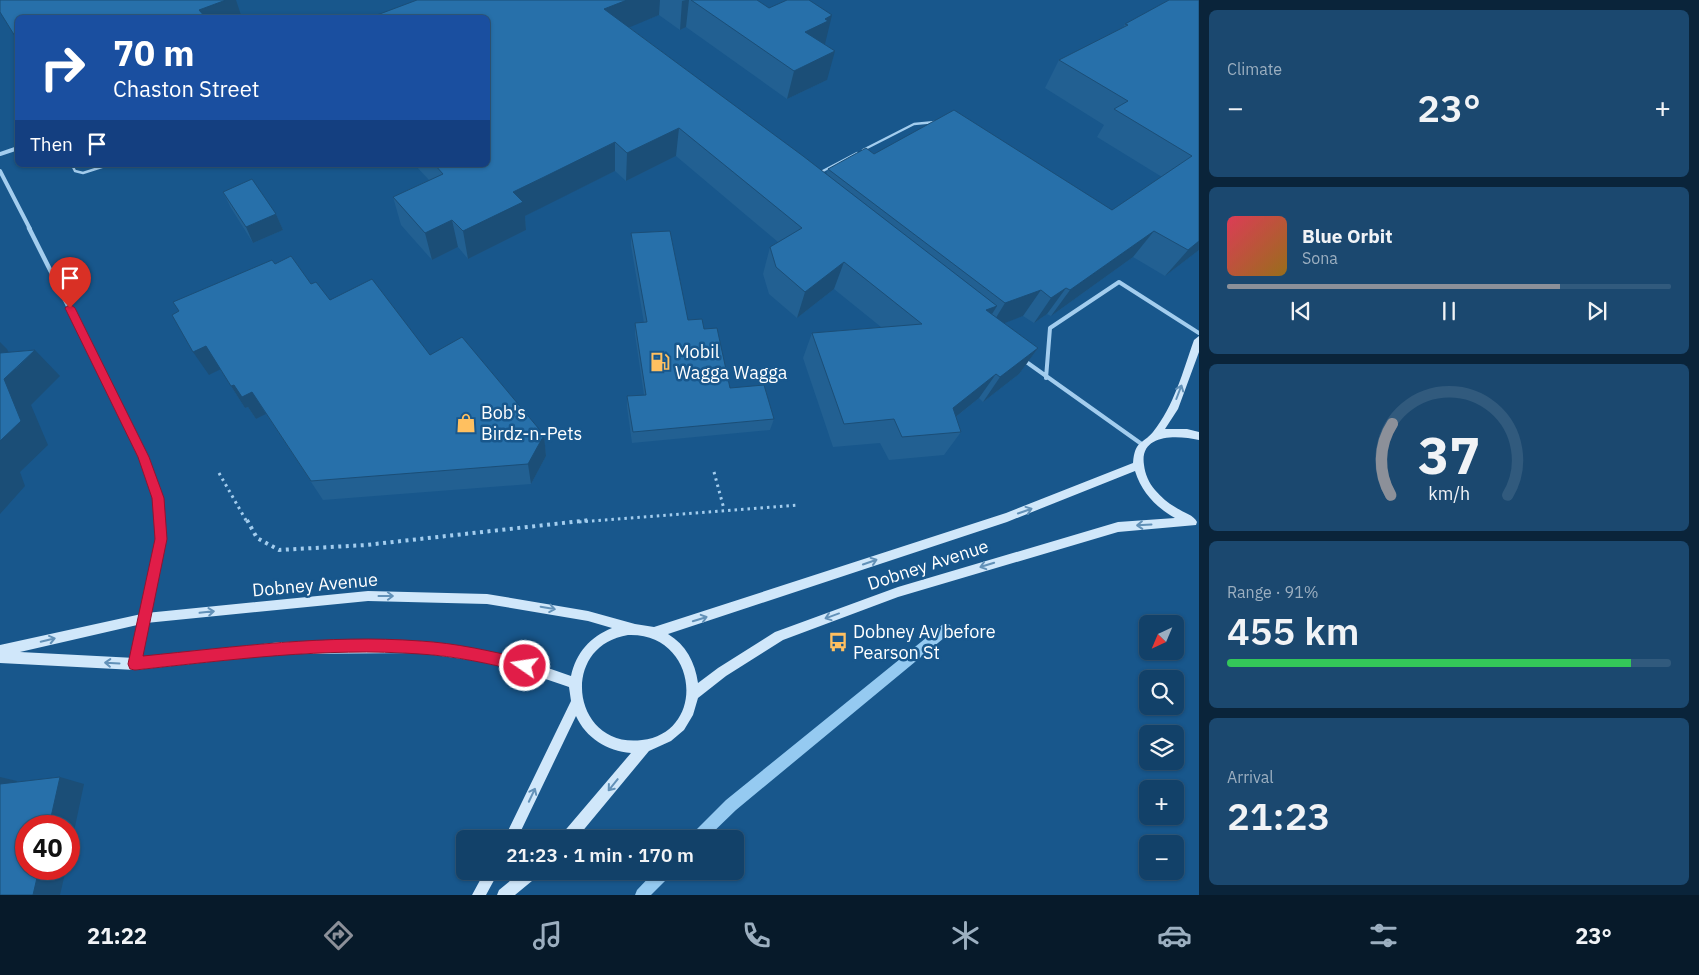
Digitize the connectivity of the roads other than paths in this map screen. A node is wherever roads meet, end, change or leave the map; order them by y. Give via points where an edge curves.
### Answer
1 (942, 122) edge
2 (15, 149) edge
3 (0, 154) edge
4 (73, 167) edge
5 (102, 167) edge
6 (0, 171) edge
7 (817, 175) edge
8 (1199, 334) edge
9 (1199, 340) edge
10 (1022, 360) edge
11 (1046, 378) junction
12 (1156, 435) junction
13 (1199, 436) edge
14 (1143, 446) junction
15 (1138, 466) junction
16 (1196, 523) edge
17 (146, 618) junction
18 (634, 629) junction
19 (653, 633) junction
20 (0, 651) edge
21 (0, 658) edge
22 (135, 664) junction
23 (576, 684) junction
24 (693, 694) junction
25 (577, 700) junction
26 (644, 747) junction
27 (514, 830) edge
28 (575, 830) edge
29 (487, 880) edge
30 (522, 880) edge
31 (478, 895) edge
32 (504, 895) edge

1 - 7 lane via 914,124
2 - 3 street
4 - 5 lane via 83,173
6 - 17 street via 122,411 144,457 158,498 161,539
8 - 11 lane via 1119,282 1050,328
12 -> 9 main road via 1173,409
10 - 11 lane
11 - 14 lane
12 - 13 main road via 1172,431
12 - 14 main road
14 - 15 main road
15 - 16 main road via 1150,492 1161,504
19 -> 15 main road, Dobney Avenue via 1015,514
16 -> 24 main road, Dobney Avenue via 1118,527 898,592 779,636
17 -> 18 main road, Dobney Avenue via 368,596 425,596 487,599 532,606 588,616
20 -> 17 main road, Dobney Avenue
17 - 22 street
18 - 19 main road
18 - 23 main road via 617,631 588,651
19 - 24 main road via 670,642 683,656 692,674
22 -> 21 main road
22 - 23 main road via 280,648 420,647 477,654
23 - 25 main road
24 - 26 main road via 686,719 675,733
25 - 26 main road via 583,717 609,741 626,747
27 -> 25 main road
26 -> 28 main road
29 - 31 main road
30 - 32 main road

